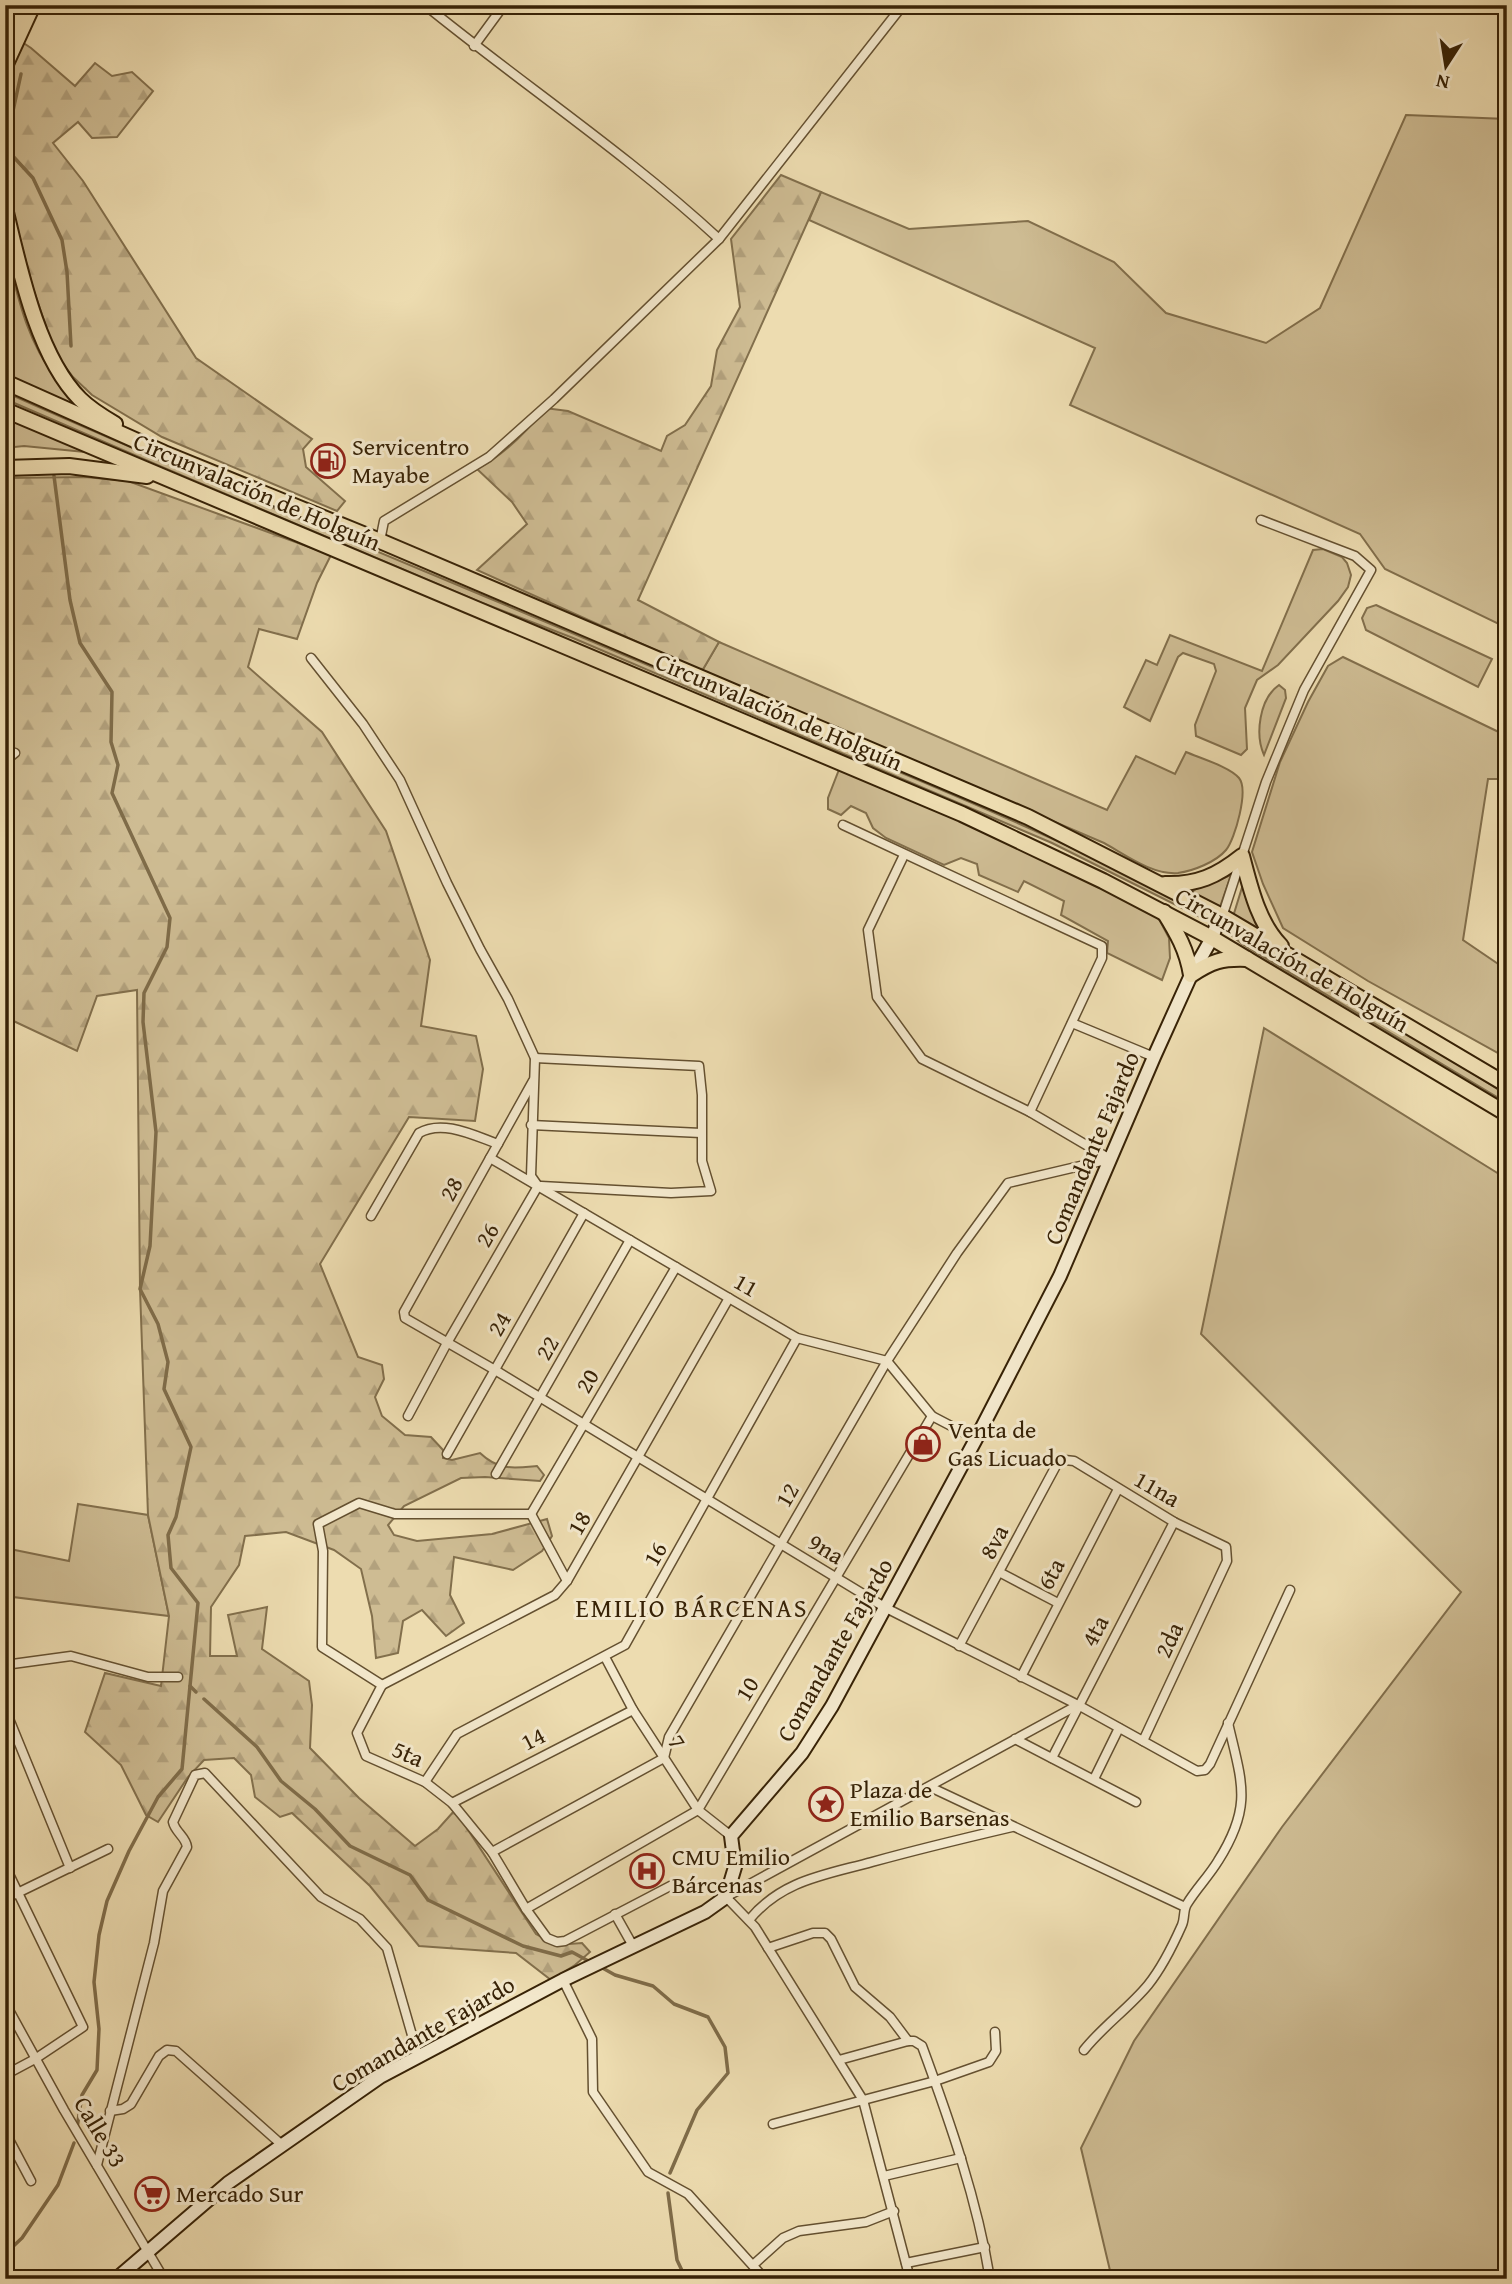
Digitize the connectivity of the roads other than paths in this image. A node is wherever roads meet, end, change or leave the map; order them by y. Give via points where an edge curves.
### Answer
1 (31, 5) edge
2 (425, 5) edge
3 (503, 5) edge
4 (903, 5) edge
5 (5, 34) edge
6 (474, 46) junction
7 (5, 66) edge
8 (5, 208) edge
9 (719, 239) junction
10 (5, 383) edge
11 (5, 410) edge
12 (164, 453) junction
13 (5, 468) edge
14 (162, 477) junction
15 (1261, 520) dead end
16 (380, 541) junction
17 (311, 658) dead end
18 (15, 753) dead end
19 (5, 761) edge
20 (843, 825) dead end
21 (904, 855) junction
22 (1242, 856) junction
23 (1159, 884) junction
24 (1163, 911) junction
25 (1220, 915) junction
26 (1212, 938) junction
27 (1292, 957) junction
28 (1251, 959) junction
29 (1191, 975) junction
30 (1073, 1023) junction
31 (1154, 1057) junction
32 (534, 1058) junction
33 (533, 1081) junction
34 (1507, 1085) edge
35 (1030, 1112) junction
36 (1507, 1114) edge
37 (531, 1125) junction
38 (701, 1133) junction
39 (498, 1144) junction
40 (490, 1158) junction
41 (1110, 1159) junction
42 (538, 1186) junction
43 (584, 1213) junction
44 (371, 1216) dead end
45 (631, 1240) junction
46 (676, 1267) junction
47 (729, 1298) junction
48 (404, 1315) joint
49 (797, 1338) junction
50 (447, 1343) junction
51 (887, 1361) junction
52 (495, 1370) junction
53 (541, 1399) junction
54 (408, 1416) dead end
55 (932, 1416) junction
56 (583, 1425) junction
57 (976, 1439) junction
58 (447, 1454) dead end
59 (639, 1458) junction
60 (1065, 1460) joint
61 (496, 1474) dead end
62 (1118, 1489) junction
63 (708, 1500) junction
64 (531, 1514) junction
65 (1174, 1522) junction
66 (781, 1544) junction
67 (1228, 1553) joint
68 (999, 1572) junction
69 (836, 1577) junction
70 (566, 1581) junction
71 (1290, 1591) dead end
72 (1058, 1603) junction
73 (886, 1608) junction
74 (959, 1646) junction
75 (605, 1657) junction
76 (5, 1665) edge
77 (178, 1677) dead end
78 (1021, 1677) junction
79 (382, 1685) junction
80 (1078, 1705) junction
81 (5, 1709) edge
82 (633, 1710) junction
83 (1228, 1723) junction
84 (1119, 1728) junction
85 (1015, 1739) junction
86 (1143, 1741) junction
87 (664, 1758) junction
88 (1052, 1758) junction
89 (1094, 1779) junction
90 (425, 1782) junction
91 (930, 1787) junction
92 (1136, 1802) dead end
93 (452, 1803) junction
94 (698, 1810) junction
95 (1013, 1827) junction
96 (731, 1836) junction
97 (108, 1849) dead end
98 (492, 1852) junction
99 (5, 1866) edge
100 (69, 1868) junction
101 (676, 1883) dead end
102 (17, 1893) junction
103 (726, 1896) junction
104 (5, 1899) edge
105 (1185, 1907) junction
106 (526, 1909) junction
107 (615, 1914) junction
108 (749, 1920) junction
109 (633, 1946) junction
110 (768, 1948) junction
111 (563, 1980) junction
112 (5, 2003) edge
113 (995, 2032) dead end
114 (908, 2041) junction
115 (1084, 2050) dead end
116 (418, 2056) junction
117 (35, 2059) junction
118 (839, 2060) junction
119 (5, 2075) edge
120 (935, 2081) junction
121 (863, 2100) junction
122 (110, 2111) junction
123 (773, 2124) dead end
124 (5, 2132) edge
125 (282, 2145) junction
126 (961, 2158) junction
127 (97, 2165) junction
128 (884, 2176) junction
129 (32, 2181) dead end
130 (894, 2211) junction
131 (985, 2247) junction
132 (148, 2251) junction
133 (906, 2263) junction
134 (752, 2265) junction
135 (116, 2279) edge
136 (164, 2279) edge
137 (765, 2279) edge
138 (910, 2279) edge
139 (990, 2279) edge

1 - 5 highway
1 - 7 highway
2 - 6 street
3 - 6 street
4 - 9 street
6 - 9 street via 674,197
8 - 12 highway via 43,340 59,370 80,398
9 - 16 street via 489,457 384,521
10 - 12 highway, Circunvalación de Holguín
11 - 14 highway, Circunvalación de Holguín
12 - 16 highway, Circunvalación de Holguín
13 - 14 highway via 69,467
14 - 24 highway, Circunvalación de Holguín via 962,814
15 - 22 street via 1355,556 1371,570 1304,690
16 - 23 highway, Circunvalación de Holguín via 1028,817
17 - 32 street via 400,780
18 - 19 street
20 - 21 street
21 - 30 street via 1102,946 1102,957
21 - 35 street via 868,930 877,997 922,1059
22 - 23 highway via 1202,880
22 - 25 street
22 - 27 highway via 1259,910 1273,938
23 - 25 highway, Circunvalación de Holguín
24 - 26 highway, Circunvalación de Holguín
24 - 29 highway via 1182,942
25 - 26 street, Comandante Fajardo
25 - 27 highway, Circunvalación de Holguín
26 - 28 highway, Circunvalación de Holguín
26 - 29 street, Comandante Fajardo
27 - 34 highway, Circunvalación de Holguín
28 - 29 highway via 1226,958
28 - 36 highway, Circunvalación de Holguín
29 - 31 street, Comandante Fajardo
30 - 31 street
30 - 35 street
31 - 41 street, Comandante Fajardo
32 - 33 street
32 - 38 street via 699,1066
33 - 37 street
33 - 39 street, 28
35 - 41 street
37 - 38 street
37 - 42 street via 531,1176
38 - 42 street via 702,1161 711,1191
39 - 40 street, 28
39 - 44 street via 461,1130 427,1128 419,1133
40 - 42 street, 11
40 - 48 street, 28
41 - 51 street, 12 via 1008,1183
41 - 57 street, Comandante Fajardo via 1060,1276
42 - 43 street, 11
42 - 50 street, 26
43 - 45 street, 11
43 - 52 street, 24
45 - 46 street, 11
45 - 53 street, 22
46 - 47 street, 11
46 - 56 street, 20
47 - 49 street, 11
47 - 59 street, 18
48 - 50 street, 9na
49 - 51 street, 11
49 - 63 street, 16
50 - 52 street, 9na
50 - 54 street, 26
51 - 55 street
51 - 66 street, 12
52 - 53 street, 9na
52 - 58 street, 24
53 - 56 street, 9na
53 - 61 street, 22
55 - 57 street
55 - 69 street, 10
56 - 59 street, 9na
56 - 64 street, 20
57 - 73 street, Comandante Fajardo
59 - 63 street, 9na
59 - 70 street, 18
60 - 62 street, 11na
60 - 68 street, 8va via 1058,1462
62 - 65 street, 11na
62 - 72 street, 6ta
63 - 66 street, 9na
63 - 75 street, 16 via 625,1645
64 - 70 street
64 - 79 street via 395,1514 359,1503 318,1524 323,1551 322,1647
65 - 67 street, 11na via 1226,1547
65 - 80 street, 4ta
66 - 69 street, 9na
66 - 87 street, 12 via 669,1737
67 - 86 street, 2da
68 - 72 street
68 - 74 street, 8va
69 - 73 street, 9na
69 - 94 street, 10
70 - 79 street, 18 via 555,1595
71 - 83 street
72 - 78 street, 6ta
73 - 74 street, 9na
73 - 96 street, Comandante Fajardo via 803,1753
74 - 78 street, 9na
75 - 82 street, 7
75 - 90 street, 16 via 457,1734
76 - 77 street via 71,1656 148,1677
78 - 80 street, 9na
79 - 90 street, 5ta via 357,1733 366,1756
80 - 84 street, 9na
80 - 85 street
80 - 88 street, 4ta
81 - 100 street
82 - 87 street, 7
82 - 93 street, 14
83 - 86 street, 9na via 1205,1770 1197,1771
83 - 105 street via 1240,1773 1241,1816 1217,1862
84 - 86 street, 9na
84 - 89 street
85 - 88 street
85 - 91 street
87 - 94 street, 7
87 - 98 street
88 - 89 street
89 - 92 street
90 - 93 street, 5ta
91 - 95 street
91 - 103 street
93 - 98 street, 5ta
94 - 96 street, 7
94 - 106 street, 10
95 - 105 street
95 - 108 street via 816,1875 779,1893
96 - 103 street via 735,1867
97 - 100 street
98 - 106 street, 5ta
99 - 102 street
100 - 102 street
101 - 107 street
102 - 104 street
102 - 117 street via 83,2027
103 - 108 street
103 - 109 street, Comandante Fajardo via 705,1912
105 - 115 street via 1181,1927 1148,1985
106 - 107 street, 5ta via 547,1938 557,1942
107 - 109 street
108 - 110 street
109 - 111 street, Comandante Fajardo
110 - 114 street via 825,1933 855,1986 890,2017
110 - 118 street
111 - 116 street, Comandante Fajardo
111 - 134 street via 592,2039 593,2092 648,2172 688,2193
112 - 117 street, Calle 33
113 - 120 street via 996,2051 989,2062
114 - 118 street
114 - 120 street via 922,2046
116 - 122 street via 387,1948 360,1919 321,1897 205,1773 200,1773 173,1822 187,1847 163,1891
116 - 125 street, Comandante Fajardo
117 - 119 street
117 - 127 street, Calle 33
118 - 121 street
120 - 121 street
120 - 126 street
121 - 123 street
121 - 128 street
122 - 125 street via 131,2104 167,2050 176,2052
122 - 127 street
124 - 129 street
125 - 132 street, Comandante Fajardo via 228,2183
126 - 128 street
126 - 131 street
127 - 132 street, Calle 33
128 - 130 street
130 - 133 street
130 - 134 street via 866,2222 799,2231 783,2238
131 - 133 street
131 - 139 street
132 - 135 street, Comandante Fajardo
132 - 136 street, Calle 33
133 - 138 street
134 - 137 street

